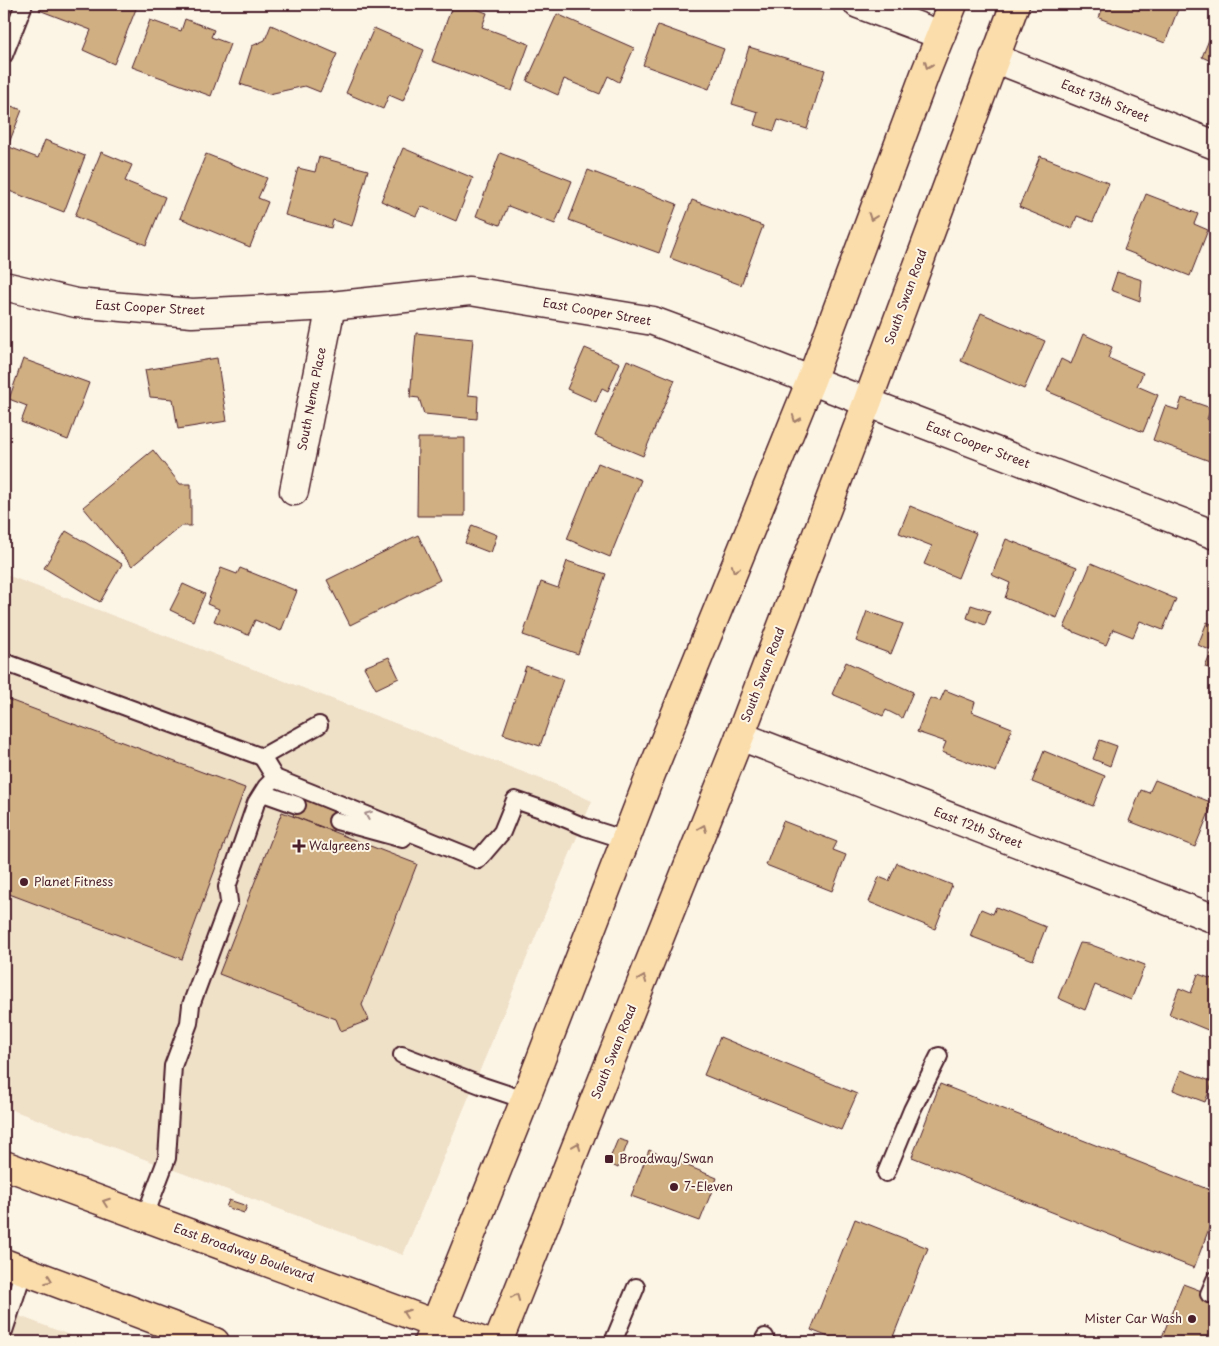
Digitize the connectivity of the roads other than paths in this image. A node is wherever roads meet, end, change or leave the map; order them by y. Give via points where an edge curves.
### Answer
1 (24, 4) edge
2 (858, 4) edge
3 (953, 4) edge
4 (1015, 4) edge
5 (941, 35) junction
6 (4, 55) edge
7 (994, 58) junction
8 (1215, 144) edge
9 (4, 286) edge
10 (331, 306) junction
11 (811, 380) junction
12 (867, 403) junction
13 (294, 491) dead end
14 (1215, 535) edge
15 (4, 662) edge
16 (319, 725) dead end
17 (740, 736) junction
18 (262, 757) junction
19 (275, 778) junction
20 (263, 793) junction
21 (297, 805) dead end
22 (337, 821) dead end
23 (626, 840) junction
24 (476, 864) junction
25 (1215, 919) edge
26 (402, 1055) dead end
27 (939, 1056) dead end
28 (525, 1100) junction
29 (4, 1165) edge
30 (886, 1173) dead end
31 (145, 1216) junction
32 (14, 1266) edge
33 (636, 1287) dead end
34 (4, 1332) edge
35 (432, 1333) edge
36 (215, 1342) edge
37 (484, 1342) edge
38 (498, 1342) edge
39 (613, 1342) edge

1 - 6 lane
2 - 5 street
3 - 5 main road
4 - 7 main road, South Swan Road
5 -> 11 main road
7 - 8 street, East 13th Street
7 - 12 main road, South Swan Road
9 - 10 street, East Cooper Street via 76,303 192,313
10 - 11 street, East Cooper Street via 470,291 653,321
10 - 13 street, South Nema Place
11 - 12 street, East Cooper Street
11 -> 23 main road
12 - 14 street, East Cooper Street
12 - 17 main road, South Swan Road
15 - 18 lane
16 - 18 lane
17 - 25 street, East 12th Street
38 -> 17 main road, South Swan Road
18 - 19 lane
19 - 20 lane
24 -> 19 lane
20 - 21 lane
20 - 31 lane via 256,803 227,887 229,902 191,1005 189,1023 173,1066 167,1158
22 - 24 lane
23 - 24 lane via 515,800 502,832
23 - 28 main road
26 - 28 lane
27 - 30 lane
28 - 35 main road
31 -> 29 main road, East Broadway Boulevard
35 -> 31 main road, East Broadway Boulevard
32 - 34 lane
32 -> 36 main road
33 - 39 lane
35 - 37 main road, East Broadway Boulevard

